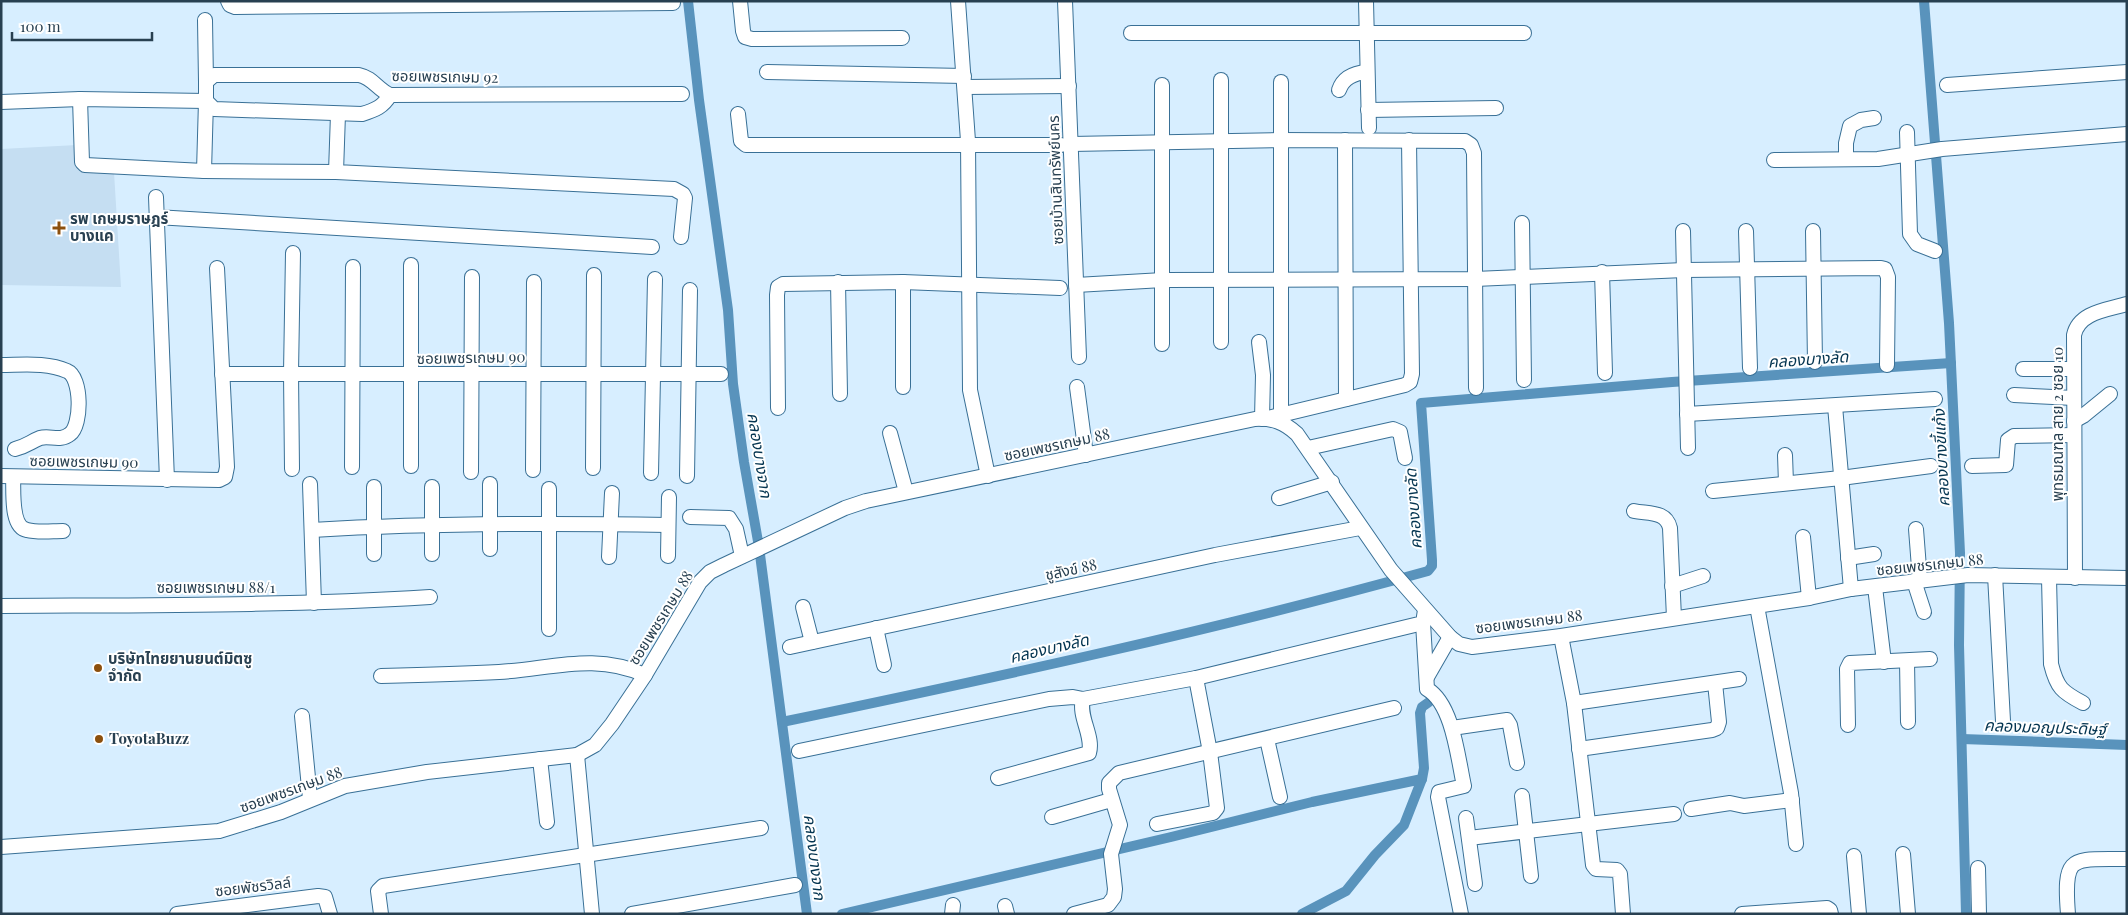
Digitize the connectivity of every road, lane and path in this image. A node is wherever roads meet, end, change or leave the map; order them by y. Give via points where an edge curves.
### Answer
1 (228, 1) edge
2 (740, 1) edge
3 (958, 1) edge
4 (1065, 1) edge
5 (1366, 1) edge
6 (673, 3) dead end
7 (204, 20) dead end
8 (1524, 32) dead end
9 (1131, 33) dead end
10 (1366, 33) junction
11 (902, 38) dead end
12 (766, 72) dead end
13 (1366, 72) junction
14 (2127, 72) edge
15 (1221, 80) dead end
16 (965, 81) junction
17 (206, 82) junction
18 (1282, 82) dead end
19 (1162, 85) dead end
20 (1947, 85) dead end
21 (1069, 86) junction
22 (1339, 90) dead end
23 (682, 94) dead end
24 (390, 95) junction
25 (80, 99) junction
26 (206, 101) junction
27 (1, 102) edge
28 (1496, 108) dead end
29 (1368, 110) junction
30 (338, 114) junction
31 (738, 114) dead end
32 (1874, 118) dead end
33 (1369, 128) dead end
34 (1907, 132) dead end
35 (2127, 134) edge
36 (1281, 140) junction
37 (1345, 140) junction
38 (1409, 140) junction
39 (1222, 141) junction
40 (1162, 142) junction
41 (1066, 144) junction
42 (968, 146) junction
43 (1908, 155) junction
44 (1846, 159) junction
45 (1774, 160) dead end
46 (204, 171) junction
47 (336, 172) junction
48 (156, 197) dead end
49 (156, 217) junction
50 (1522, 223) dead end
51 (1683, 231) dead end
52 (1746, 231) dead end
53 (1813, 231) dead end
54 (681, 237) dead end
55 (652, 247) dead end
56 (1935, 251) dead end
57 (293, 253) dead end
58 (411, 265) dead end
59 (353, 267) dead end
60 (217, 268) dead end
61 (1813, 269) junction
62 (1684, 270) junction
63 (1746, 270) junction
64 (1602, 272) junction
65 (594, 275) dead end
66 (472, 277) dead end
67 (1523, 277) junction
68 (1410, 278) junction
69 (655, 279) dead end
70 (1282, 279) junction
71 (1346, 279) junction
72 (1475, 279) junction
73 (1163, 280) junction
74 (1222, 280) junction
75 (534, 282) dead end
76 (838, 282) junction
77 (903, 282) junction
78 (968, 284) junction
79 (1076, 285) junction
80 (1060, 288) dead end
81 (690, 290) dead end
82 (2127, 304) edge
83 (1221, 342) dead end
84 (1259, 342) dead end
85 (1162, 344) dead end
86 (1079, 357) dead end
87 (1815, 362) dead end
88 (1, 365) edge
89 (1887, 365) dead end
90 (1750, 368) dead end
91 (2023, 369) dead end
92 (2074, 369) junction
93 (594, 372) junction
94 (291, 373) junction
95 (534, 373) junction
96 (653, 373) junction
97 (1604, 373) dead end
98 (222, 374) junction
99 (352, 374) junction
100 (472, 374) junction
101 (689, 374) junction
102 (721, 374) dead end
103 (412, 375) junction
104 (1524, 380) dead end
105 (904, 387) dead end
106 (1077, 387) dead end
107 (1476, 388) dead end
108 (840, 394) dead end
109 (2110, 394) dead end
110 (2014, 395) dead end
111 (2074, 398) junction
112 (1346, 399) junction
113 (1935, 399) dead end
114 (1835, 406) junction
115 (778, 408) dead end
116 (1687, 414) junction
117 (1282, 415) junction
118 (1265, 419) junction
119 (2074, 428) junction
120 (890, 433) dead end
121 (15, 448) dead end
122 (1308, 448) junction
123 (1688, 448) dead end
124 (1086, 455) junction
125 (1785, 455) dead end
126 (1405, 458) dead end
127 (412, 466) dead end
128 (1931, 466) dead end
129 (1972, 466) dead end
130 (352, 467) dead end
131 (593, 468) dead end
132 (292, 469) dead end
133 (533, 470) dead end
134 (471, 472) dead end
135 (651, 473) dead end
136 (7, 476) edge
137 (687, 476) dead end
138 (988, 476) junction
139 (1841, 478) junction
140 (167, 480) junction
141 (1332, 482) junction
142 (1786, 483) junction
143 (310, 484) dead end
144 (490, 484) dead end
145 (374, 487) dead end
146 (432, 487) dead end
147 (549, 490) dead end
148 (1713, 491) dead end
149 (906, 492) junction
150 (612, 493) dead end
151 (669, 497) dead end
152 (1279, 498) dead end
153 (1634, 511) dead end
154 (690, 517) dead end
155 (549, 524) junction
156 (610, 524) junction
157 (490, 525) junction
158 (668, 525) junction
159 (374, 526) junction
160 (431, 526) junction
161 (1360, 528) junction
162 (1916, 529) dead end
163 (312, 530) junction
164 (63, 531) dead end
165 (1803, 537) dead end
166 (490, 549) dead end
167 (374, 554) dead end
168 (432, 554) dead end
169 (747, 554) junction
170 (1874, 554) dead end
171 (668, 556) dead end
172 (609, 557) dead end
173 (1848, 558) junction
174 (1995, 574) junction
175 (1703, 576) dead end
176 (2049, 578) junction
177 (2075, 578) junction
178 (2127, 578) edge
179 (1917, 581) junction
180 (1672, 586) junction
181 (1875, 587) junction
182 (1851, 589) junction
183 (430, 597) dead end
184 (1809, 598) junction
185 (314, 603) junction
186 (1, 606) edge
187 (1757, 606) junction
188 (803, 607) dead end
189 (1924, 612) dead end
190 (1424, 616) junction
191 (1674, 618) junction
192 (876, 628) junction
193 (549, 629) dead end
194 (1561, 636) junction
195 (1450, 637) junction
196 (812, 642) junction
197 (790, 647) dead end
198 (1930, 659) dead end
199 (1907, 661) junction
200 (1884, 662) junction
201 (884, 666) dead end
202 (645, 675) junction
203 (381, 676) dead end
204 (1427, 677) junction
205 (1196, 678) junction
206 (1739, 679) dead end
207 (1715, 683) junction
208 (1083, 699) junction
209 (2083, 702) dead end
210 (1574, 703) junction
211 (1394, 708) dead end
212 (302, 716) dead end
213 (2003, 721) dead end
214 (1908, 722) dead end
215 (1848, 725) dead end
216 (1452, 728) junction
217 (1267, 738) junction
218 (1580, 749) junction
219 (799, 750) dead end
220 (1210, 752) junction
221 (577, 755) junction
222 (540, 759) junction
223 (1517, 763) dead end
224 (998, 778) dead end
225 (1522, 796) dead end
226 (1280, 797) dead end
227 (310, 798) junction
228 (1111, 800) junction
229 (1792, 800) junction
230 (1691, 809) dead end
231 (1674, 814) dead end
232 (1052, 817) dead end
233 (1466, 818) dead end
234 (547, 822) dead end
235 (1589, 823) junction
236 (1157, 824) dead end
237 (761, 828) dead end
238 (1526, 831) junction
239 (1469, 838) junction
240 (1796, 844) dead end
241 (1, 847) edge
242 (586, 854) junction
243 (1903, 854) dead end
244 (1854, 856) dead end
245 (2127, 859) edge
246 (1978, 868) dead end
247 (1531, 876) dead end
248 (1475, 884) dead end
249 (795, 885) dead end
250 (259, 908) edge
251 (330, 909) edge
252 (654, 912) edge
253 (185, 913) edge
254 (381, 914) edge
255 (592, 914) edge
256 (632, 914) edge
257 (1074, 914) edge
258 (1462, 914) edge
259 (1623, 914) edge
260 (1742, 914) edge
261 (1831, 914) edge
262 (1859, 914) edge
263 (1908, 914) edge
264 (1979, 914) edge
265 (2068, 914) edge

1 - 6 street via 235,7
2 - 11 street via 742,31 745,37 752,39
3 - 16 street
4 - 21 street, ซอยบ้านสินทรัพย์นคร
5 - 10 street
7 - 17 street
8 - 10 street
9 - 10 street
10 - 13 street
12 - 16 street
13 - 22 street via 1352,75 1341,83
13 - 29 street
14 - 20 street
15 - 39 street
16 - 21 street
16 - 42 street
17 - 24 street, ซอยเพชรเกษม 92 via 214,75 359,75 373,80 382,92
17 - 26 street
18 - 36 street
19 - 40 street
21 - 41 street, ซอยบ้านสินทรัพย์นคร
23 - 24 street, ซอยเพชรเกษม 92
24 - 30 street via 376,110 362,114
25 - 26 street
25 - 27 street
25 - 46 street via 82,162 85,165
26 - 30 street via 214,109
26 - 46 street
28 - 29 street
29 - 33 street
30 - 47 street
31 - 42 street via 740,141 746,145
32 - 44 street via 1850,126
34 - 43 street
35 - 43 street via 1936,149
36 - 37 street
36 - 39 street
36 - 70 street
37 - 38 street
37 - 71 street
38 - 68 street
38 - 72 street via 1465,141 1471,145 1474,153
39 - 40 street
39 - 74 street
40 - 41 street
40 - 73 street
41 - 42 street
41 - 79 street, ซอยบ้านสินทรัพย์นคร
42 - 78 street
43 - 44 street
43 - 56 street via 1910,234 1917,244
44 - 45 street
46 - 47 street
47 - 54 street via 674,189 685,198
48 - 49 street
49 - 55 street
49 - 140 street
50 - 67 street
51 - 62 street
52 - 63 street
53 - 61 street
57 - 94 street
58 - 103 street
59 - 99 street
60 - 98 street, ซอยเพชรเกษม 90
61 - 63 street
61 - 87 street
61 - 89 street via 1885,269 1888,277
62 - 63 street
62 - 64 street
62 - 116 street
63 - 90 street
64 - 67 street
64 - 97 street
65 - 93 street
66 - 100 street
67 - 72 street
67 - 104 street
68 - 71 street
68 - 72 street
68 - 112 street via 1410,382
69 - 96 street
70 - 71 street
70 - 74 street
70 - 117 street
71 - 112 street
72 - 107 street
73 - 74 street
73 - 79 street
73 - 85 street
74 - 83 street
75 - 95 street
76 - 77 street
76 - 108 street
76 - 115 street via 783,284 778,287
77 - 78 street
77 - 105 street
78 - 80 street
78 - 138 street via 970,390
79 - 86 street, ซอยบ้านสินทรัพย์นคร
81 - 101 street
82 - 92 street, พุทธมณฑล สาย 2 ซอย 10 via 2079,322 2074,335
84 - 118 street
88 - 121 street via 46,366 68,371 74,378 78,393 75,429 70,434 56,439 42,437 28,446
91 - 92 street
92 - 111 street, พุทธมณฑล สาย 2 ซอย 10
93 - 95 street, ซอยเพชรเกษม 90
93 - 96 street, ซอยเพชรเกษม 90
93 - 131 street
94 - 98 street, ซอยเพชรเกษม 90
94 - 99 street, ซอยเพชรเกษม 90
94 - 132 street
95 - 100 street, ซอยเพชรเกษม 90
95 - 133 street
96 - 101 street, ซอยเพชรเกษม 90
96 - 135 street
98 - 140 street, ซอยเพชรเกษม 90 via 225,477 219,480
99 - 103 street, ซอยเพชรเกษม 90
99 - 130 street
100 - 103 street, ซอยเพชรเกษม 90
100 - 134 street
101 - 102 street, ซอยเพชรเกษม 90
101 - 137 street
103 - 127 street
106 - 124 street
109 - 119 street via 2083,416
110 - 111 street
111 - 119 street, พุทธมณฑล สาย 2 ซอย 10
112 - 117 street
113 - 114 street
114 - 116 street
114 - 139 street
116 - 123 street
117 - 118 street
118 - 122 street, ซอยเพชรเกษม 88 via 1277,420 1288,426
118 - 124 street, ซอยเพชรเกษม 88
119 - 129 street via 2012,436 2008,440 2006,465
119 - 177 street, พุทธมณฑล สาย 2 ซอย 10
120 - 149 street
122 - 126 street via 1393,429 1400,432
122 - 141 street, ซอยเพชรเกษม 88
124 - 138 street, ซอยเพชรเกษม 88
125 - 142 street
128 - 139 street
136 - 140 street, ซอยเพชรเกษม 90
136 - 164 street via 21,528
138 - 149 street, ซอยเพชรเกษม 88
139 - 142 street
139 - 173 street
141 - 152 street
141 - 161 street, ซอยเพชรเกษม 88
142 - 148 street
143 - 163 street
144 - 157 street
145 - 159 street
146 - 160 street
147 - 155 street
149 - 169 street, ซอยเพชรเกษม 88 via 845,508
150 - 156 street
151 - 158 street
153 - 180 street via 1668,520
154 - 169 street via 729,518
155 - 156 street
155 - 157 street
155 - 193 street
156 - 158 street
156 - 172 street
157 - 160 street
157 - 166 street
158 - 171 street
159 - 160 street
159 - 163 street
159 - 167 street
160 - 168 street
161 - 190 street, ซอยเพชรเกษม 88
161 - 192 street, ชูสังข์ 88 via 1215,555
162 - 179 street
163 - 185 street
165 - 184 street
169 - 202 street, ซอยเพชรเกษม 88 via 710,572 700,582
170 - 173 street
173 - 182 street
174 - 176 street, ซอยเพชรเกษม 88
174 - 179 street, ซอยเพชรเกษม 88
174 - 213 street
175 - 180 street
176 - 177 street, ซอยเพชรเกษม 88
176 - 209 street via 2054,677 2059,688
177 - 178 street, ซอยเพชรเกษม 88
179 - 181 street, ซอยเพชรเกษม 88
179 - 189 street
180 - 191 street
181 - 182 street, ซอยเพชรเกษม 88
181 - 200 street
182 - 184 street, ซอยเพชรเกษม 88
183 - 185 street, ซอยเพชรเกษม 88/1
184 - 187 street, ซอยเพชรเกษม 88
185 - 186 street, ซอยเพชรเกษม 88/1
187 - 191 street, ซอยเพชรเกษม 88
187 - 229 street
188 - 196 street
190 - 195 street, ซอยเพชรเกษม 88
190 - 204 street
190 - 205 street
191 - 194 street, ซอยเพชรเกษม 88
192 - 196 street, ชูสังข์ 88
192 - 201 street
194 - 195 street, ซอยเพชรเกษม 88 via 1472,647 1459,644
194 - 210 street
195 - 204 street
196 - 197 street, ชูสังข์ 88
198 - 199 street
199 - 200 street
199 - 214 street
200 - 215 street via 1855,662 1848,666
202 - 203 street via 625,667 582,662 500,672
202 - 221 street, ซอยเพชรเกษม 88 via 595,745
204 - 216 street via 1427,690 1440,702
205 - 208 street
205 - 220 street
206 - 207 street
207 - 210 street
207 - 218 street via 1717,728
208 - 219 street via 1049,699
208 - 224 street via 1081,710 1090,746 1088,753
210 - 218 street
211 - 217 street
212 - 227 street
216 - 223 street via 1507,720
216 - 258 street via 1464,786 1439,792 1438,797
217 - 220 street
217 - 226 street
218 - 235 street
220 - 228 street via 1119,773 1109,783
220 - 236 street via 1216,811
221 - 222 street, ซอยเพชรเกษม 88
221 - 242 street
222 - 227 street, ซอยเพชรเกษม 88 via 373,780
222 - 234 street
225 - 238 street
227 - 241 street, ซอยเพชรเกษม 88 via 281,812 218,831
228 - 232 street
228 - 257 street via 1120,826 1112,851 1114,898 1108,905
229 - 230 street via 1744,806 1730,803
229 - 240 street
231 - 235 street
233 - 239 street
235 - 238 street
235 - 259 street via 1593,865 1596,869 1617,870 1620,874
237 - 242 street
238 - 239 street
238 - 247 street
239 - 248 street
242 - 254 street via 383,886 378,892
242 - 255 street
243 - 263 street
244 - 262 street
245 - 265 street via 2087,860 2073,864 2067,876
246 - 264 street
249 - 252 street
250 - 251 street, ซอยพัชรวิลล์ via 318,896 325,897
250 - 253 street, ซอยพัชรวิลล์
252 - 256 street
260 - 261 street via 1826,908

